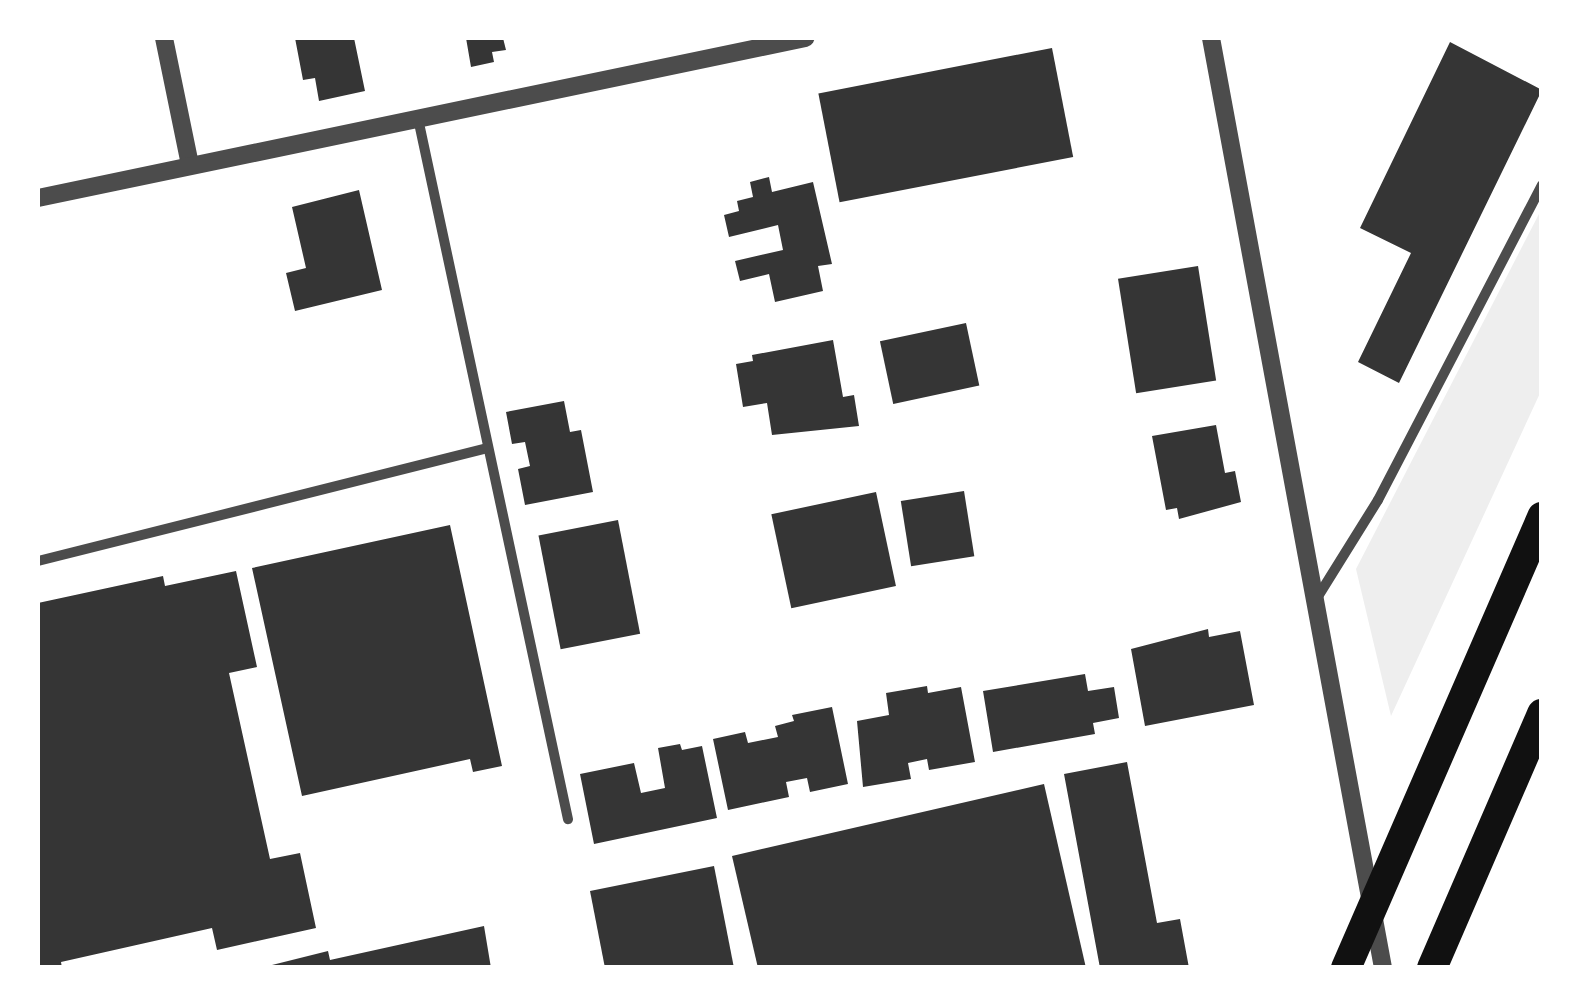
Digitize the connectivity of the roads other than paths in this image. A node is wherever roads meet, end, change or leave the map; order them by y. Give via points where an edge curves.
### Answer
1 (164, 38) edge
2 (805, 38) edge
3 (1210, 38) edge
4 (419, 123) junction
5 (190, 165) junction
6 (1542, 185) edge
7 (38, 198) edge
8 (485, 449) junction
9 (1542, 517) edge
10 (38, 561) edge
11 (1317, 598) junction
12 (1542, 714) edge
13 (568, 819) dead end
14 (1346, 968) edge
15 (1383, 968) edge
16 (1432, 968) edge

1 - 5 street
2 - 4 street
3 - 11 street
4 - 5 street
4 - 8 street
5 - 7 street
6 - 11 street via 1378,500
8 - 10 street
8 - 13 street
9 - 14 highway
11 - 15 street
12 - 16 highway

